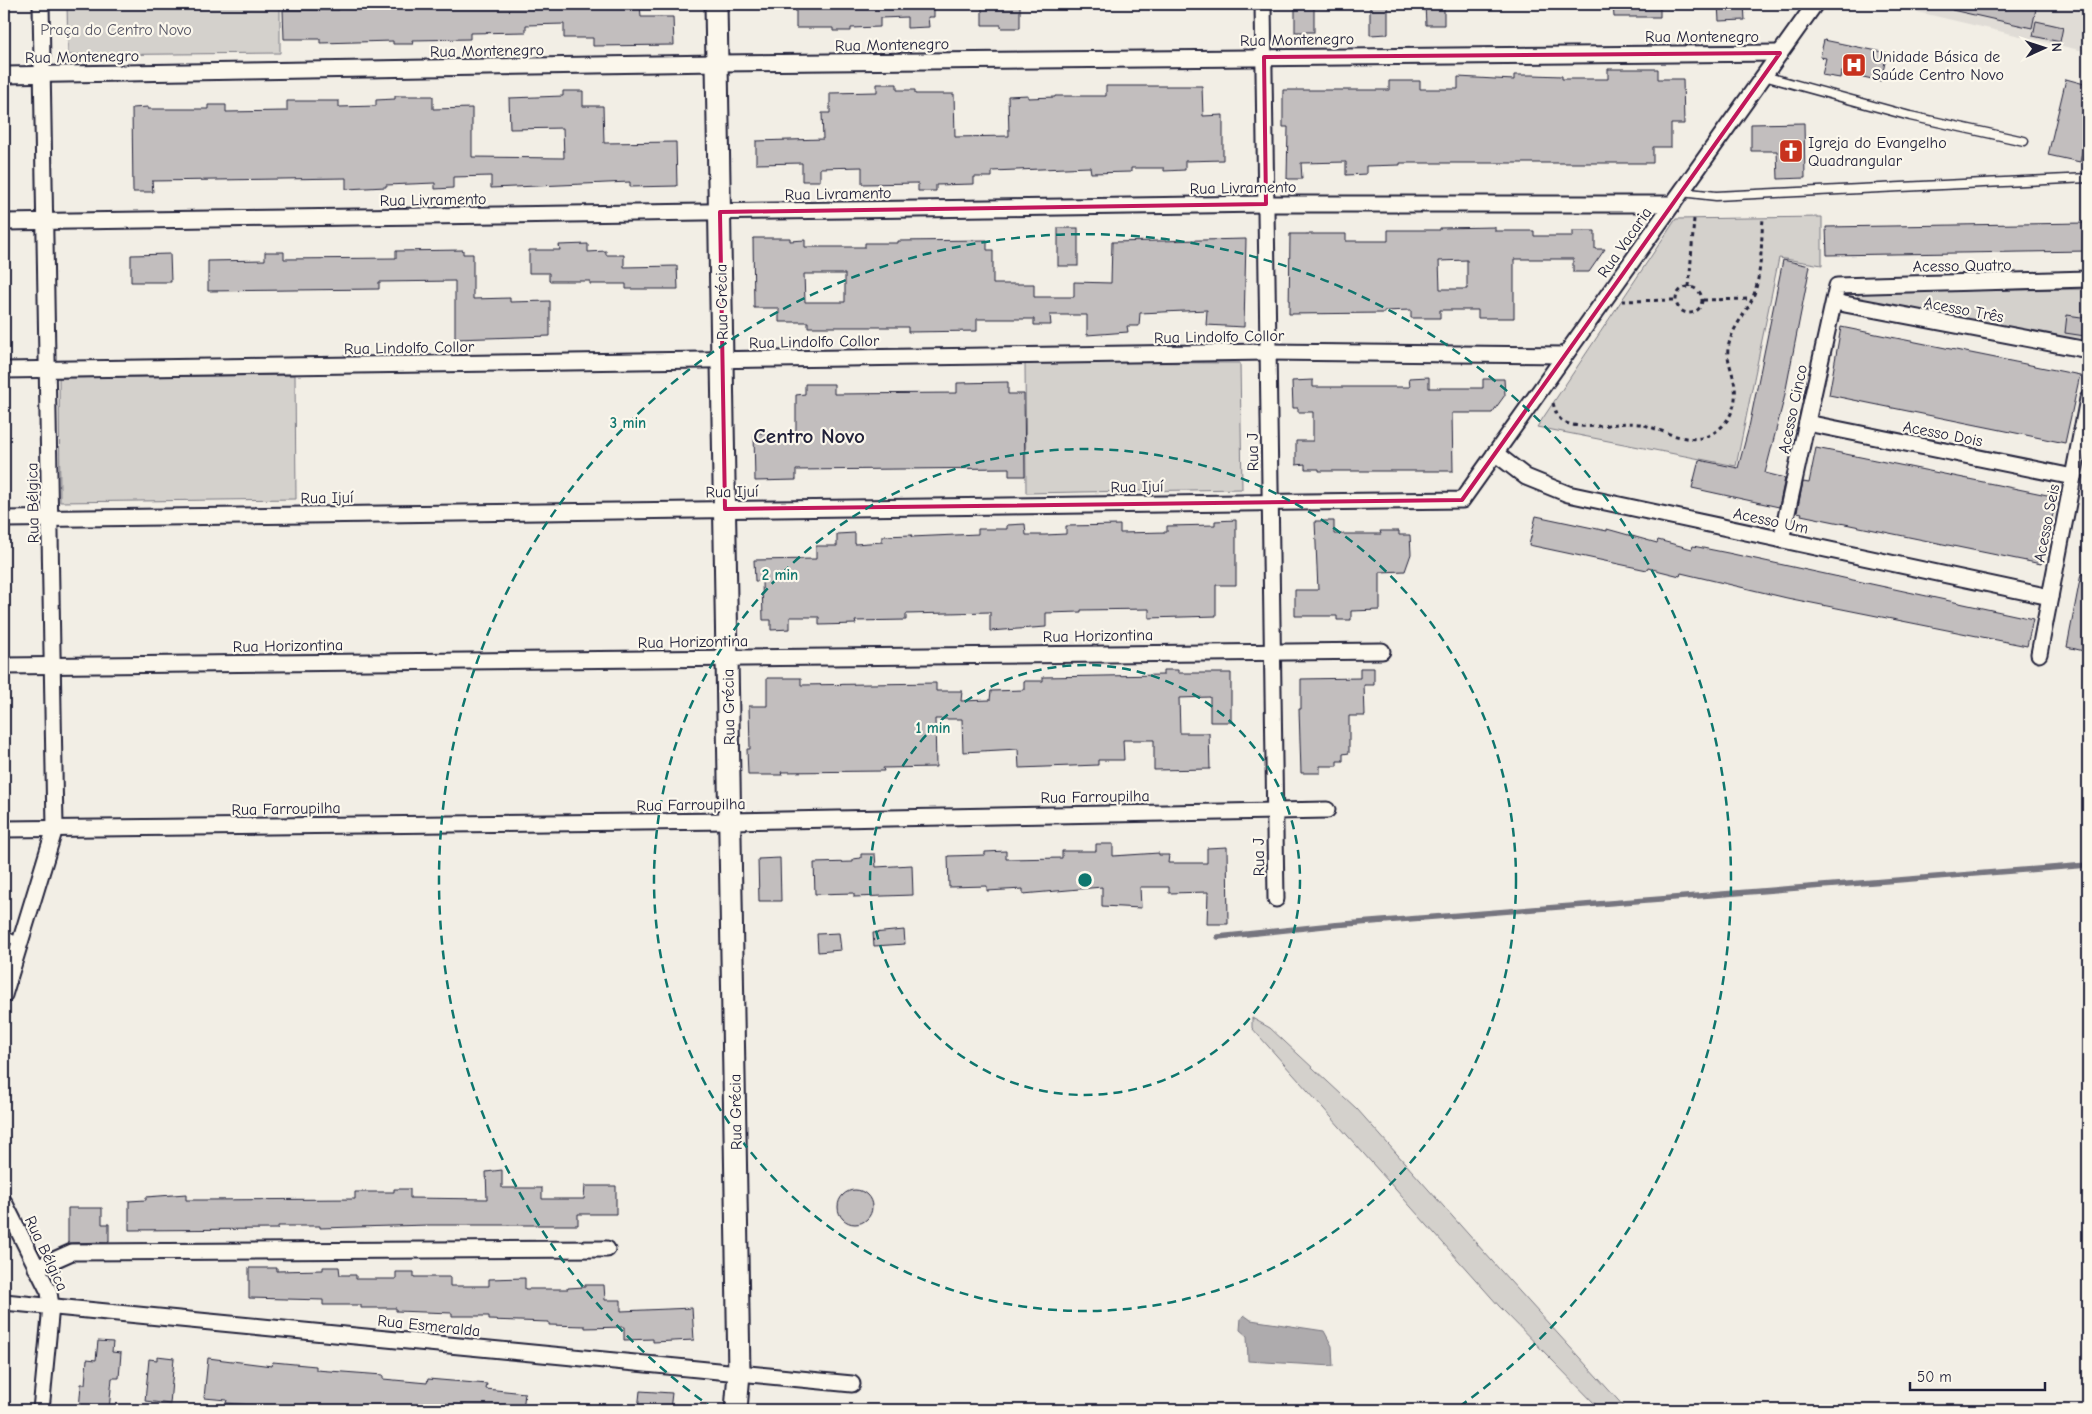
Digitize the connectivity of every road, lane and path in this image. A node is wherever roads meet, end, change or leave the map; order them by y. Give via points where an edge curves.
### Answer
1 (41, 4) edge
2 (716, 4) edge
3 (1263, 4) edge
4 (1815, 4) edge
5 (1780, 53) junction
6 (1264, 56) junction
7 (717, 63) junction
8 (4, 75) edge
9 (43, 75) junction
10 (1764, 76) junction
11 (2024, 141) dead end
12 (2088, 178) edge
13 (1677, 198) junction
14 (1266, 204) junction
15 (720, 212) junction
16 (1763, 218) dead end
17 (1694, 219) dead end
18 (4, 222) edge
19 (45, 222) junction
20 (2088, 279) edge
21 (1837, 286) joint
22 (1689, 287) junction
23 (1676, 300) junction
24 (1702, 300) junction
25 (1752, 300) junction
26 (1621, 301) dead end
27 (1834, 302) junction
28 (2088, 350) edge
29 (1268, 352) junction
30 (1565, 355) junction
31 (722, 360) junction
32 (4, 370) edge
33 (48, 370) junction
34 (2088, 399) edge
35 (1553, 403) dead end
36 (1807, 423) junction
37 (1495, 453) junction
38 (2073, 477) junction
39 (1462, 500) joint
40 (1270, 502) junction
41 (725, 509) junction
42 (50, 518) junction
43 (4, 519) edge
44 (1781, 540) junction
45 (2050, 597) junction
46 (1272, 651) junction
47 (1382, 651) dead end
48 (2038, 654) dead end
49 (727, 658) junction
50 (53, 665) junction
51 (4, 666) edge
52 (1274, 810) junction
53 (1326, 810) dead end
54 (730, 821) junction
55 (55, 828) junction
56 (4, 829) edge
57 (1276, 899) dead end
58 (4, 935) edge
59 (20, 943) junction
60 (4, 995) edge
61 (4, 1202) edge
62 (607, 1249) dead end
63 (36, 1268) junction
64 (4, 1302) edge
65 (52, 1306) junction
66 (739, 1373) junction
67 (852, 1384) dead end
68 (40, 1410) edge
69 (736, 1410) edge

1 - 9 street, Rua Bélgica
2 - 7 main road, Rua Grécia
3 - 6 street, Rua J
4 - 5 street, Rua Vacaria
5 - 6 street, Rua Montenegro
5 - 10 street, Rua Vacaria
6 - 7 street, Rua Montenegro
6 - 14 street, Rua J
7 - 9 street, Rua Montenegro
7 - 15 main road, Rua Grécia
8 - 9 street, Rua Montenegro
9 - 19 street, Rua Bélgica
10 - 11 lane via 1910,116
10 - 13 street, Rua Vacaria
12 - 13 lane, Rua Livramento
13 - 14 street, Rua Livramento
13 - 30 street, Rua Vacaria
14 - 15 street, Rua Livramento
14 - 29 street, Rua J
15 - 19 street, Rua Livramento
15 - 31 main road, Rua Grécia
16 - 25 path via 1757,287
17 - 22 path
18 - 19 street, Rua Livramento
19 - 33 street, Rua Bélgica
20 - 21 street, Acesso Quatro
21 - 27 street, Acesso Cinco
22 - 23 path via 1679,292
22 - 24 path via 1700,292
23 - 24 path via 1679,308 1689,313 1699,308
23 - 26 path
24 - 25 path
25 - 35 path via 1731,332 1728,347 1736,397 1732,412 1724,426 1708,436 1672,435 1640,424 1592,427 1564,422 1557,415
27 - 28 street, Acesso Três
27 - 36 street, Acesso Cinco
29 - 30 street, Rua Lindolfo Collor
29 - 31 street, Rua Lindolfo Collor
29 - 40 street, Rua J
30 - 37 street, Rua Vacaria
31 - 33 street, Rua Lindolfo Collor
31 - 41 main road, Rua Grécia
32 - 33 street, Rua Lindolfo Collor
33 - 42 street, Rua Bélgica
34 - 38 street, Acesso Seis
36 - 38 street, Acesso Dois
36 - 44 street, Acesso Cinco
37 - 39 street, Rua Vacaria
37 - 44 street, Acesso Um via 1526,477 1568,494
38 - 45 street, Acesso Seis
39 - 40 street, Rua Ijuí
40 - 41 street, Rua Ijuí
40 - 46 street, Rua J
41 - 42 street, Rua Ijuí
41 - 49 main road, Rua Grécia
42 - 43 street, Rua Ijuí
42 - 50 street, Rua Bélgica
44 - 45 street, Acesso Um
45 - 48 street, Acesso Seis
46 - 47 street, Rua Horizontina
46 - 49 street, Rua Horizontina
46 - 52 street, Rua J
49 - 50 street, Rua Horizontina
49 - 54 main road, Rua Grécia
50 - 51 street, Rua Horizontina
50 - 55 street, Rua Bélgica
52 - 53 street, Rua Farroupilha
52 - 54 street, Rua Farroupilha
52 - 57 street, Rua J
54 - 55 street, Rua Farroupilha
54 - 66 main road, Rua Grécia
55 - 56 street, Rua Farroupilha
55 - 59 street, Rua Bélgica
58 - 59 lane
59 - 60 street, Rua Bélgica
61 - 63 street, Rua Bélgica
62 - 63 street via 72,1252
63 - 65 street, Rua Bélgica via 49,1292
64 - 65 street, Rua Esmeralda
65 - 66 street, Rua Esmeralda
65 - 68 street, Rua Bélgica
66 - 67 street, Rua Esmeralda
66 - 69 main road, Rua Grécia

